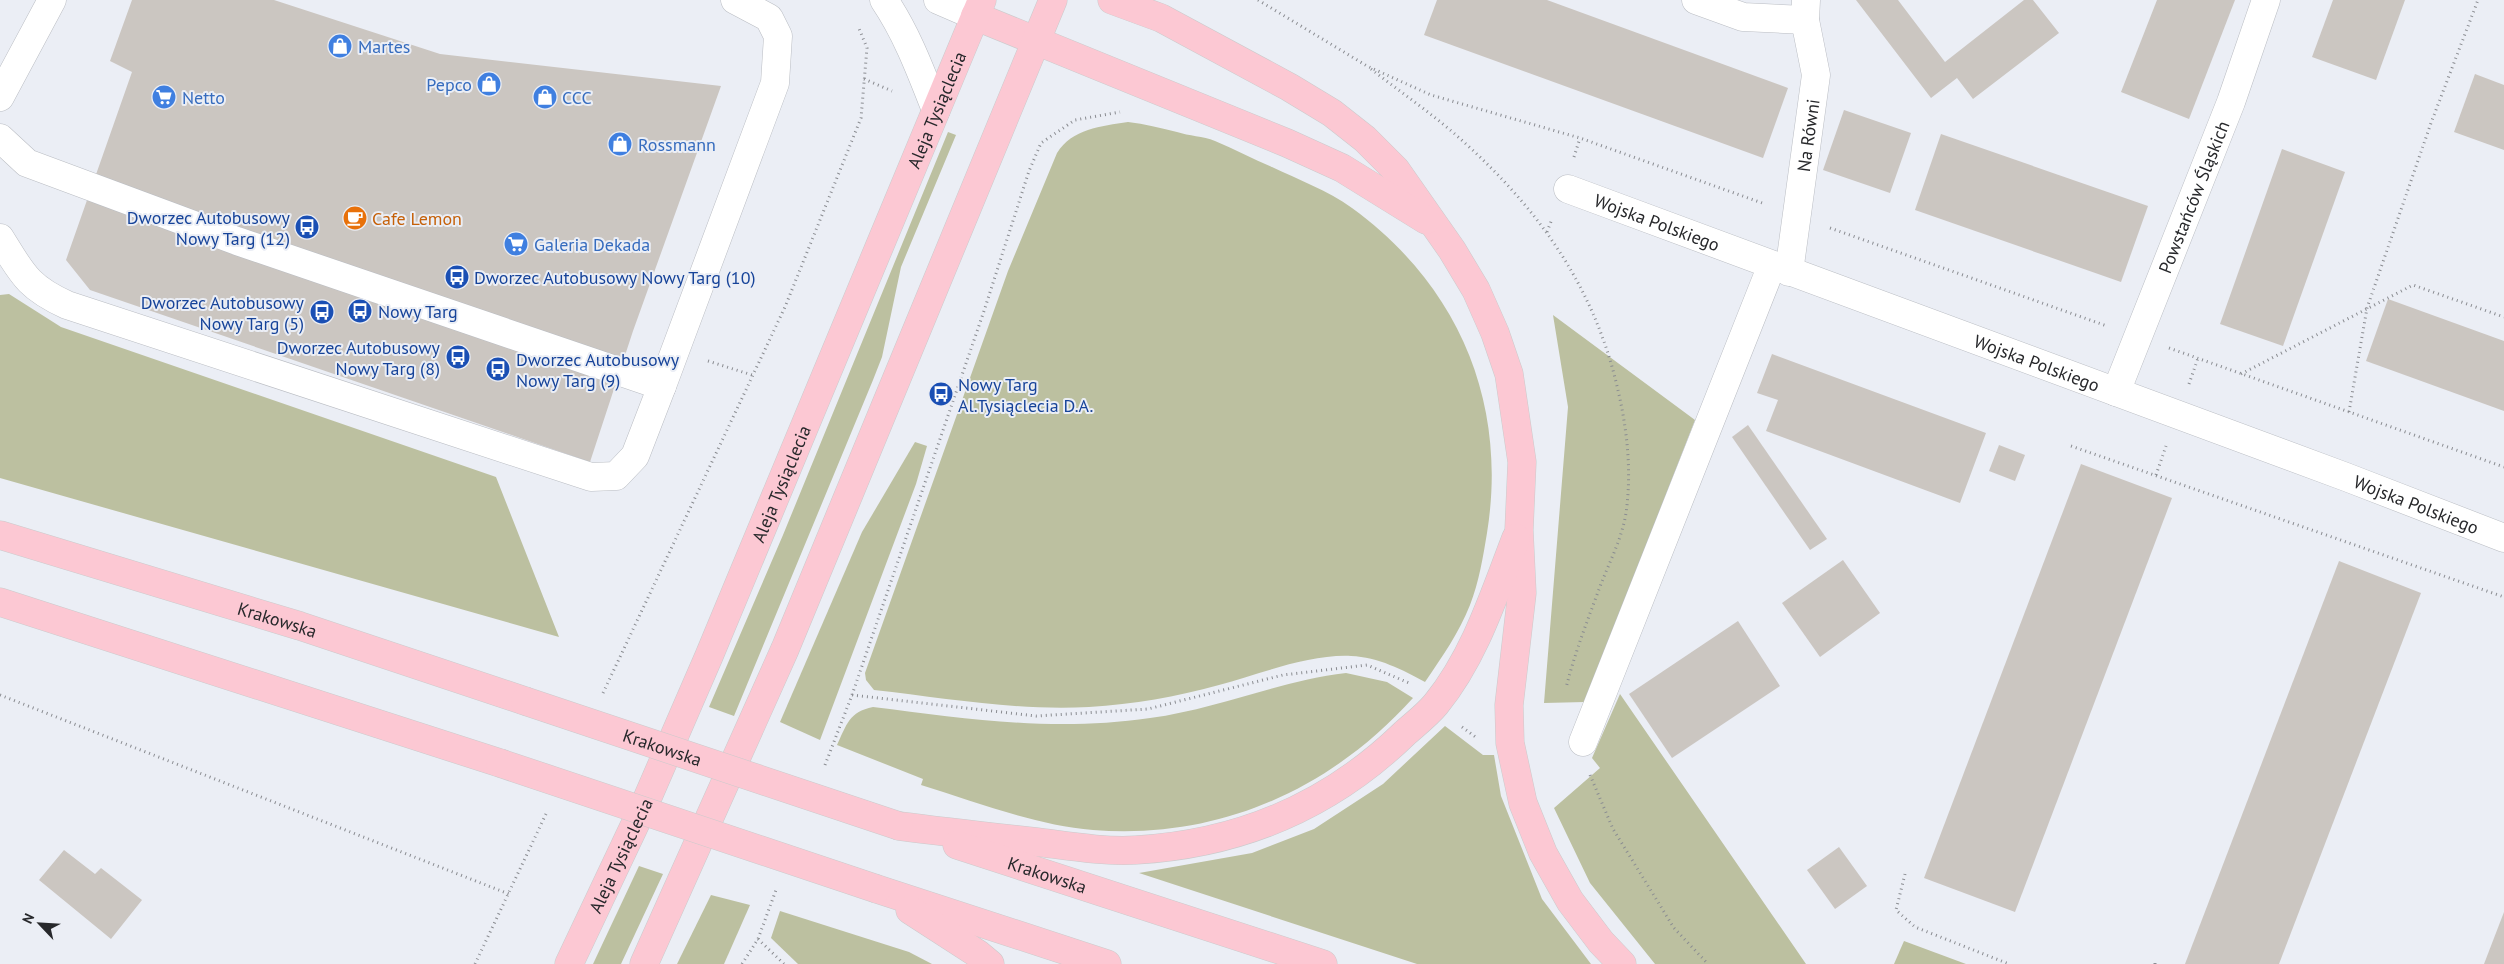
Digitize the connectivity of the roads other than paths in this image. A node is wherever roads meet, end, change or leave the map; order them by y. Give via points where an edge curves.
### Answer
1 (52, 0) edge
2 (734, 0) edge
3 (884, 0) edge
4 (938, 0) edge
5 (1053, 0) edge
6 (1112, 0) edge
7 (1696, 0) edge
8 (2266, 0) edge
9 (979, 8) edge
10 (1155, 9) edge
11 (1805, 10) edge
12 (1036, 41) junction
13 (0, 97) edge
14 (936, 110) junction
15 (0, 138) edge
16 (1568, 190) dead end
17 (1432, 224) junction
18 (0, 238) edge
19 (1781, 268) junction
20 (662, 386) junction
21 (2116, 392) junction
22 (1519, 530) junction
23 (0, 536) edge
24 (2504, 538) edge
25 (0, 602) edge
26 (1575, 742) road end
27 (899, 826) junction
28 (877, 889) junction
29 (570, 964) edge
30 (644, 964) edge
31 (990, 964) edge
32 (1107, 964) edge
33 (1323, 964) edge
34 (1622, 964) edge

1 - 13 street
2 - 20 street via 769,18 778,36 775,83
3 - 14 street via 904,33
4 - 9 street
5 - 12 main road
6 - 10 main road
7 - 11 street via 1743,17
8 - 21 street, Powstańców Śląskich via 2231,102
9 - 12 main road
9 - 14 main road, Aleja Tysiąclecia
10 - 17 main road via 1332,113 1365,139 1396,170
11 - 19 street, Na Równi via 1816,75 1798,217
12 - 17 main road via 1342,168
12 - 30 main road via 785,649
14 - 29 main road, Aleja Tysiąclecia via 709,656
15 - 20 street via 27,163 236,241
16 - 19 street, Wojska Polskiego
17 - 22 main road via 1476,290 1509,374 1522,462
18 - 20 street via 23,275 43,294 67,304 591,477 616,476 635,456
19 - 21 street, Wojska Polskiego
19 - 26 street, Na Równi
21 - 24 street, Wojska Polskiego
22 - 27 main road via 1478,635 1435,704 1368,768 1276,821 1186,845 1135,850 1072,847
22 - 34 main road via 1522,593 1510,705 1510,743 1523,804 1543,853 1570,901
23 - 27 main road, Krakowska, bridge via 300,626
25 - 28 main road, bridge
27 - 33 main road, Krakowska
28 - 31 main road
28 - 32 main road

